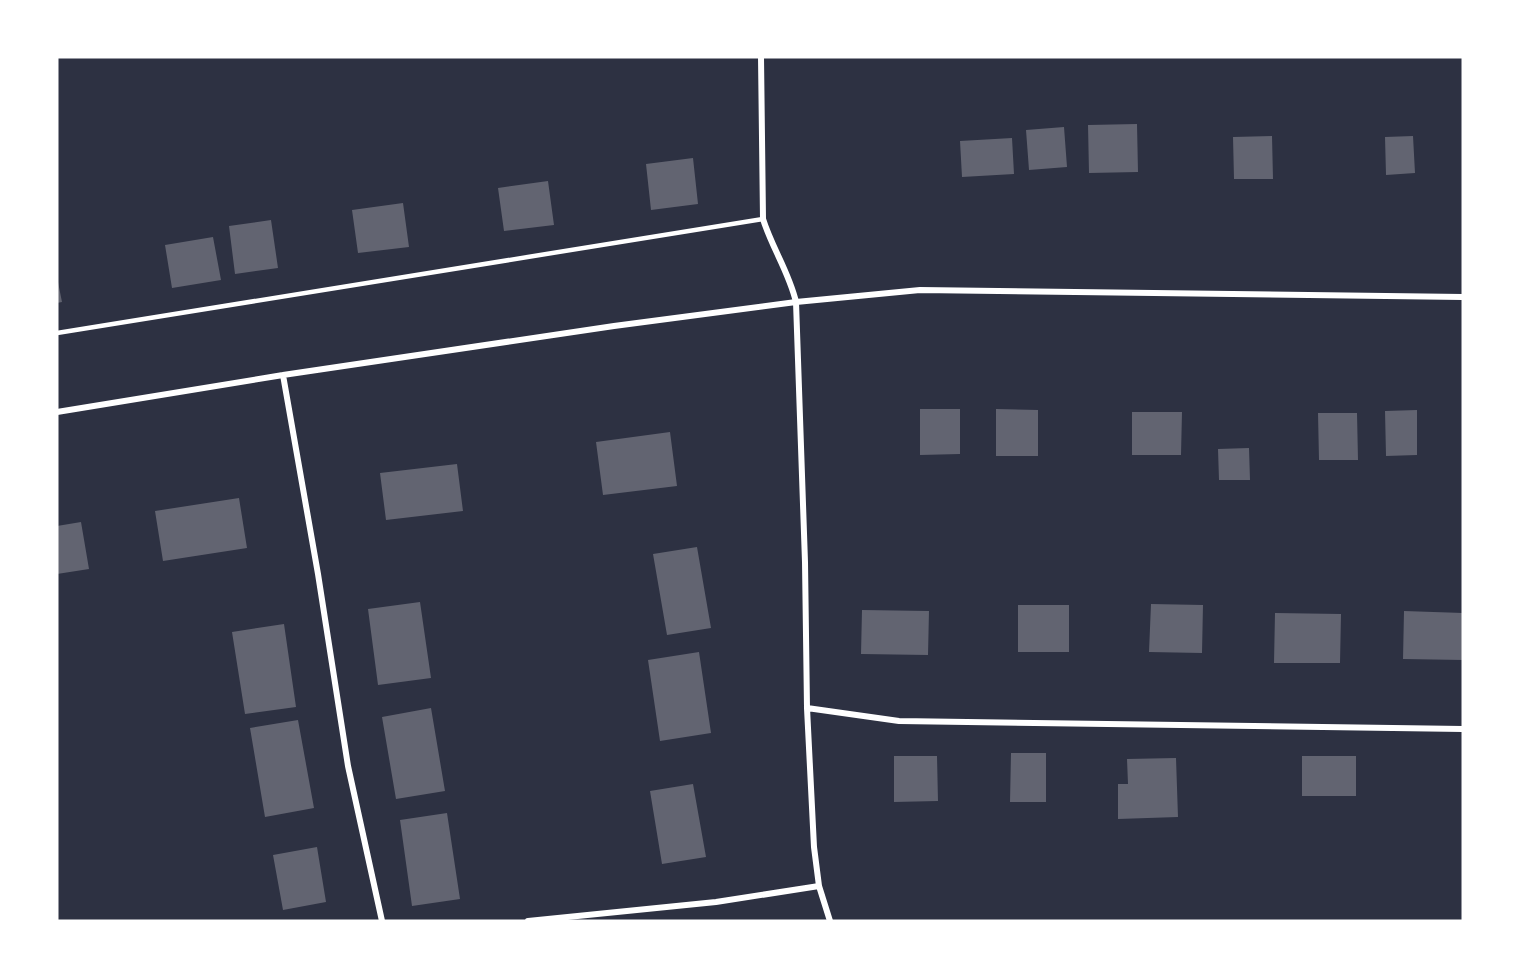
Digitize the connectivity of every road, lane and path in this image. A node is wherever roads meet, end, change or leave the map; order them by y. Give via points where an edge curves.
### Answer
1 (761, 57) edge
2 (763, 219) junction
3 (1463, 297) edge
4 (795, 302) junction
5 (57, 333) edge
6 (283, 375) junction
7 (57, 412) edge
8 (807, 708) junction
9 (1463, 729) edge
10 (819, 886) junction
11 (382, 921) edge
12 (528, 921) edge
13 (830, 921) edge

1 - 2 street
2 - 4 street via 791,281
2 - 5 lane
3 - 4 street via 920,290
4 - 6 street
4 - 8 street
6 - 7 street
6 - 11 street via 348,766
8 - 9 street via 899,721
8 - 10 street
10 - 12 street via 716,902
10 - 13 street

